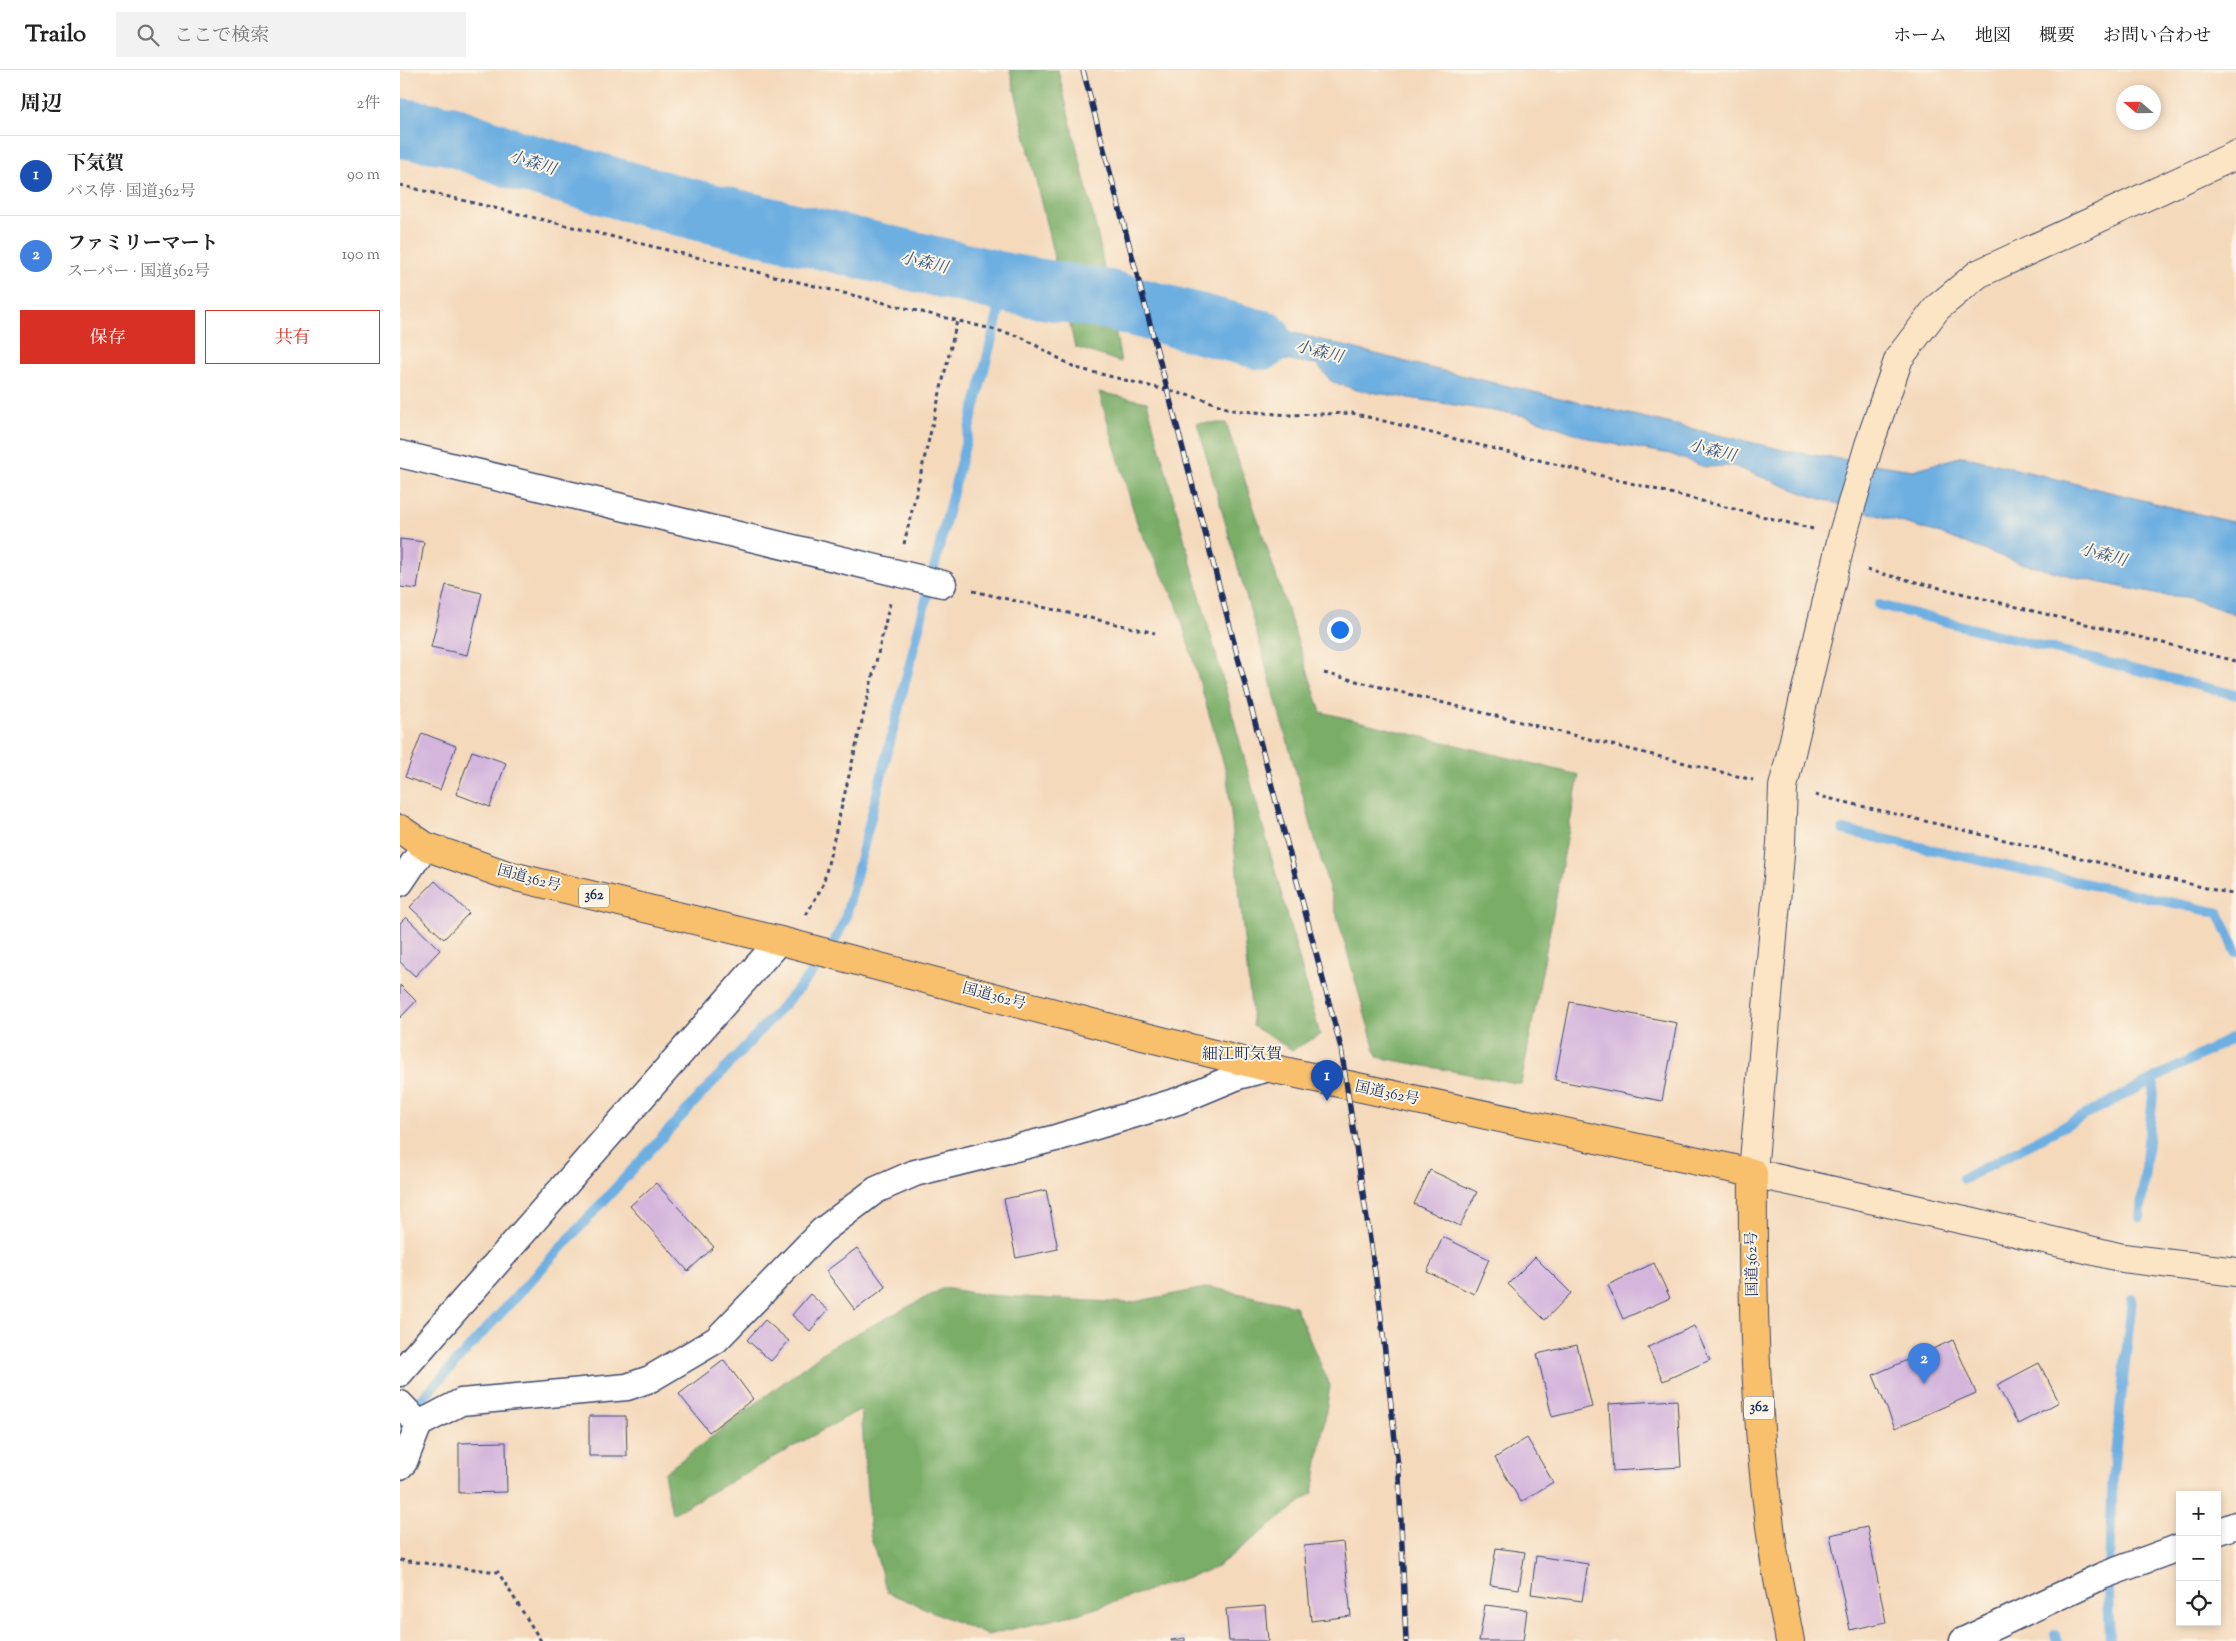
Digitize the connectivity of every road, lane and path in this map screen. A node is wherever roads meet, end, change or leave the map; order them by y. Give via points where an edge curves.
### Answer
1 (2236, 155) edge
2 (400, 185) edge
3 (957, 321) junction
4 (400, 454) edge
5 (1840, 550) junction
6 (905, 575) junction
7 (943, 584) joint
8 (1156, 634) dead end
9 (2236, 661) edge
10 (1324, 673) dead end
11 (1783, 787) junction
12 (400, 829) edge
13 (425, 846) junction
14 (400, 883) edge
15 (2236, 895) edge
16 (788, 943) junction
17 (1270, 1068) junction
18 (1753, 1173) junction
19 (2236, 1272) edge
20 (402, 1367) edge
21 (400, 1404) edge
22 (419, 1424) junction
23 (400, 1466) edge
24 (2236, 1525) edge
25 (2221, 1531) edge
26 (2176, 1549) edge
27 (400, 1560) edge
28 (541, 1641) edge
29 (1790, 1641) edge
30 (1963, 1641) edge

1 - 5 street via 1978,274 1937,308 1899,358 1869,445
2 - 3 path
3 - 5 path via 1021,337 1076,368 1232,410 1288,414 1352,413
3 - 6 path
4 - 6 street
5 - 9 path
5 - 11 street
6 - 7 street
6 - 16 path via 823,885
7 - 8 path
10 - 11 path
11 - 15 path
11 - 18 street
12 - 13 highway, 国道362号 / 362
13 - 14 street
13 - 16 highway, 国道362号 / 362 via 504,874
16 - 17 highway, 国道362号 / 362
16 - 20 street
17 - 18 highway, 国道362号 / 362
17 - 22 street via 1238,1076 1178,1101 1056,1138 915,1173 876,1190 822,1231 716,1340 650,1379 627,1387 461,1402
18 - 19 street via 2124,1258
18 - 29 highway, 国道362号 / 362 via 1752,1282 1760,1421 1774,1556
21 - 22 street
22 - 23 street
24 - 25 street
26 - 30 street via 2109,1574
27 - 28 path via 498,1572

